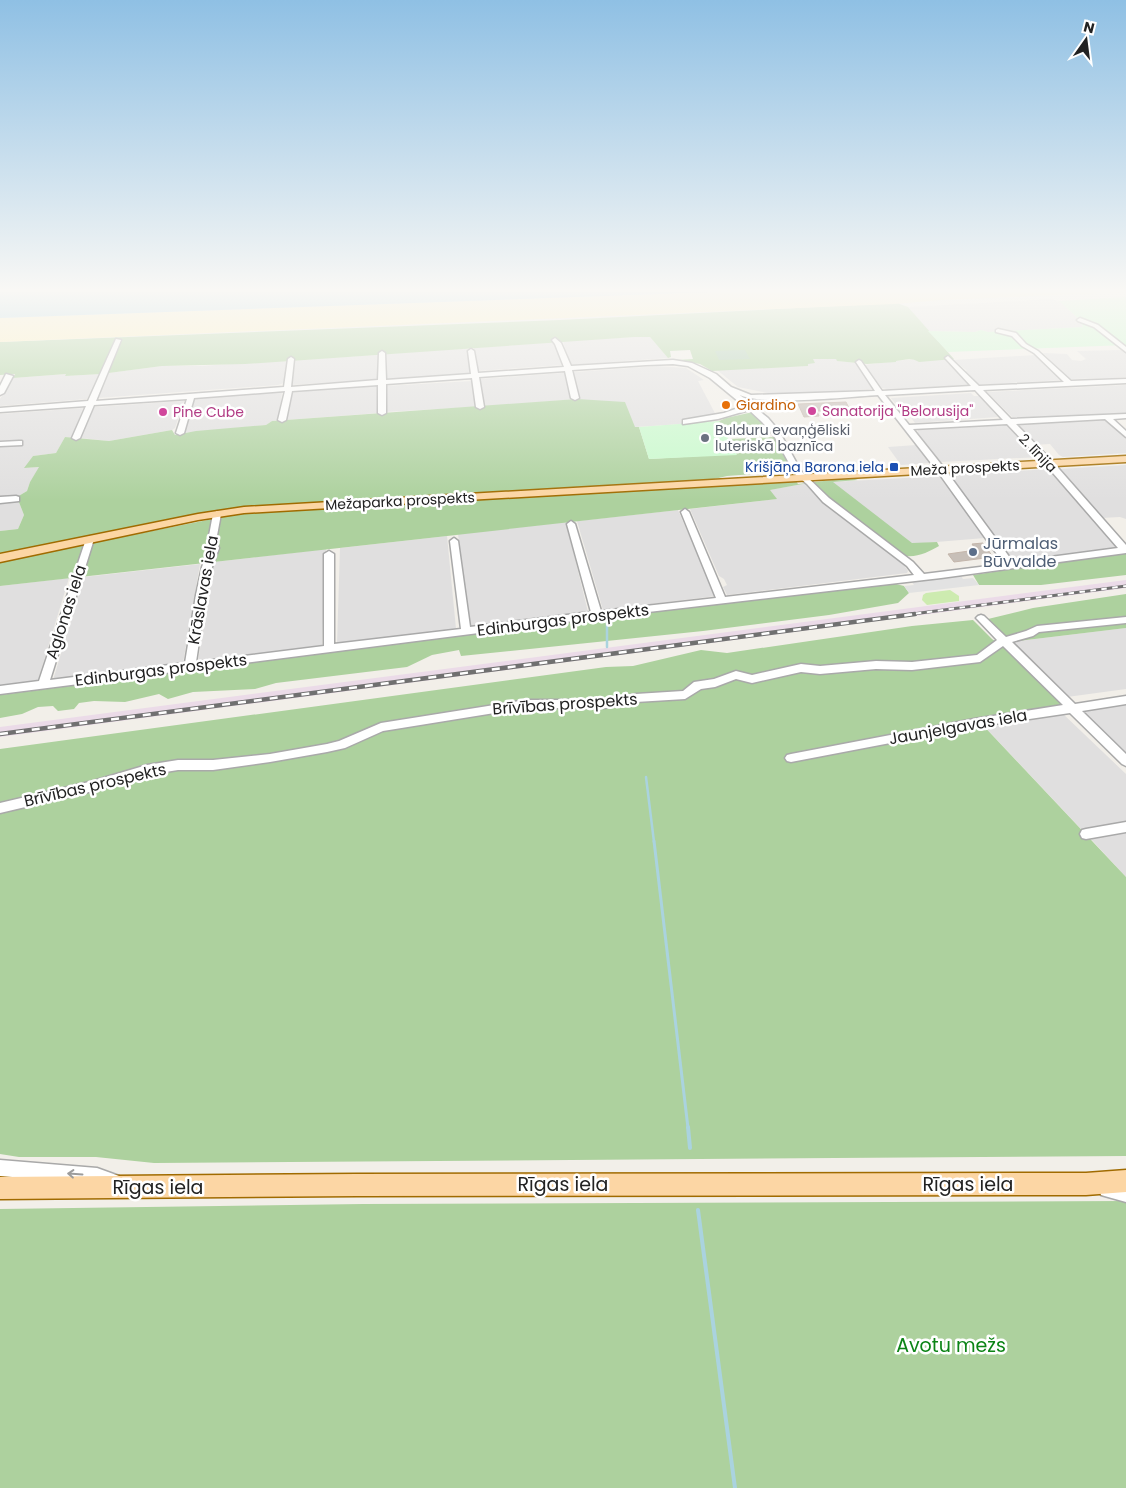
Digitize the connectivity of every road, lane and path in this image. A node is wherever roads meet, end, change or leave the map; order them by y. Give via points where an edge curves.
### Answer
1 (109, 361) edge
2 (291, 361) edge
3 (382, 361) edge
4 (473, 361) edge
5 (564, 361) edge
6 (951, 361) edge
7 (1046, 361) edge
8 (859, 362) dead end
9 (567, 369) junction
10 (9, 376) dead end
11 (475, 376) junction
12 (1126, 381) edge
13 (382, 382) junction
14 (1070, 384) junction
15 (721, 385) junction
16 (977, 388) junction
17 (286, 389) junction
18 (0, 393) edge
19 (880, 393) junction
20 (190, 396) junction
21 (576, 398) dead end
22 (759, 398) junction
23 (91, 403) junction
24 (480, 407) dead end
25 (749, 407) junction
26 (0, 410) edge
27 (382, 413) dead end
28 (1126, 416) edge
29 (1106, 417) junction
30 (282, 420) dead end
31 (686, 422) dead end
32 (1009, 422) junction
33 (907, 428) junction
34 (180, 433) dead end
35 (1126, 435) edge
36 (76, 438) dead end
37 (19, 443) dead end
38 (0, 444) edge
39 (1126, 459) edge
40 (1049, 463) junction
41 (941, 470) junction
42 (805, 477) junction
43 (16, 499) dead end
44 (0, 500) edge
45 (685, 512) dead end
46 (217, 514) junction
47 (571, 524) dead end
48 (90, 539) junction
49 (454, 541) dead end
50 (1125, 550) edge
51 (330, 554) dead end
52 (0, 558) edge
53 (1010, 565) junction
54 (921, 577) junction
55 (722, 600) junction
56 (596, 615) junction
57 (981, 618) dead end
58 (1126, 620) edge
59 (466, 632) junction
60 (1003, 641) junction
61 (330, 649) junction
62 (190, 667) junction
63 (43, 685) junction
64 (0, 690) edge
65 (1126, 700) edge
66 (1070, 707) junction
67 (790, 758) dead end
68 (1126, 761) edge
69 (0, 808) edge
70 (1126, 827) edge
71 (1086, 834) dead end
72 (0, 1168) edge
73 (1126, 1181) edge
74 (1086, 1184) junction
75 (122, 1186) junction
76 (0, 1188) edge
77 (1126, 1194) edge

1 - 23 street
2 - 17 street
3 - 13 street
4 - 11 street
5 - 9 street
6 - 16 street, 2. līnija
7 - 14 street
8 - 19 street
9 - 11 street
9 - 15 street via 673,362 696,366
9 - 21 street
10 - 18 street
11 - 13 street
11 - 24 street
12 - 14 street
13 - 17 street
13 - 27 street
14 - 16 street
15 - 22 street
15 - 25 street
16 - 19 street
16 - 32 street, 2. līnija
17 - 20 street
17 - 30 street via 289,392
19 - 22 street
19 - 33 street
20 - 23 street
20 - 34 street
22 - 25 street
23 - 26 street
23 - 36 street
25 - 31 street via 720,418
25 - 42 street via 776,433 798,472
28 - 29 street
29 - 32 street
29 - 35 street
32 - 33 street
32 - 40 street, 2. līnija
33 - 41 street
37 - 38 street
39 - 40 main road, Meža prospekts
40 - 41 main road, Meža prospekts
40 - 50 street, 2. līnija
41 - 42 main road, Meža prospekts
41 - 53 street
42 - 46 main road, Mežaparka prospekts
42 - 54 street via 833,506 910,564
43 - 44 street
45 - 55 street
46 - 48 main road, Mežaparka prospekts
46 - 62 street, Krāslavas iela via 212,541 214,548 201,595
47 - 56 street
48 - 52 main road, Mežaparka prospekts
48 - 63 street, Aglonas iela
49 - 59 street
50 - 53 street, Edinburgas prospekts
51 - 61 street
53 - 54 street, Edinburgas prospekts
54 - 55 street, Edinburgas prospekts
55 - 56 street, Edinburgas prospekts
56 - 59 street, Edinburgas prospekts
57 - 60 street
58 - 60 street, Brīvības prospekts via 1038,628
59 - 61 street, Edinburgas prospekts
60 - 66 street
60 - 69 street, Brīvības prospekts via 980,658 912,666 800,668 752,678 736,675 698,685 685,695 604,704 526,704 390,725 342,745 270,758 147,770
61 - 62 street, Edinburgas prospekts
62 - 63 street, Edinburgas prospekts
63 - 64 street, Edinburgas prospekts
65 - 66 street, Jaunjelgavas iela
66 - 67 street, Jaunjelgavas iela
66 - 68 street
70 - 71 street
75 -> 72 street via 98,1176
73 - 74 main road, Rīgas iela
74 - 75 main road, Rīgas iela
74 - 77 street
75 - 76 main road, Rīgas iela

